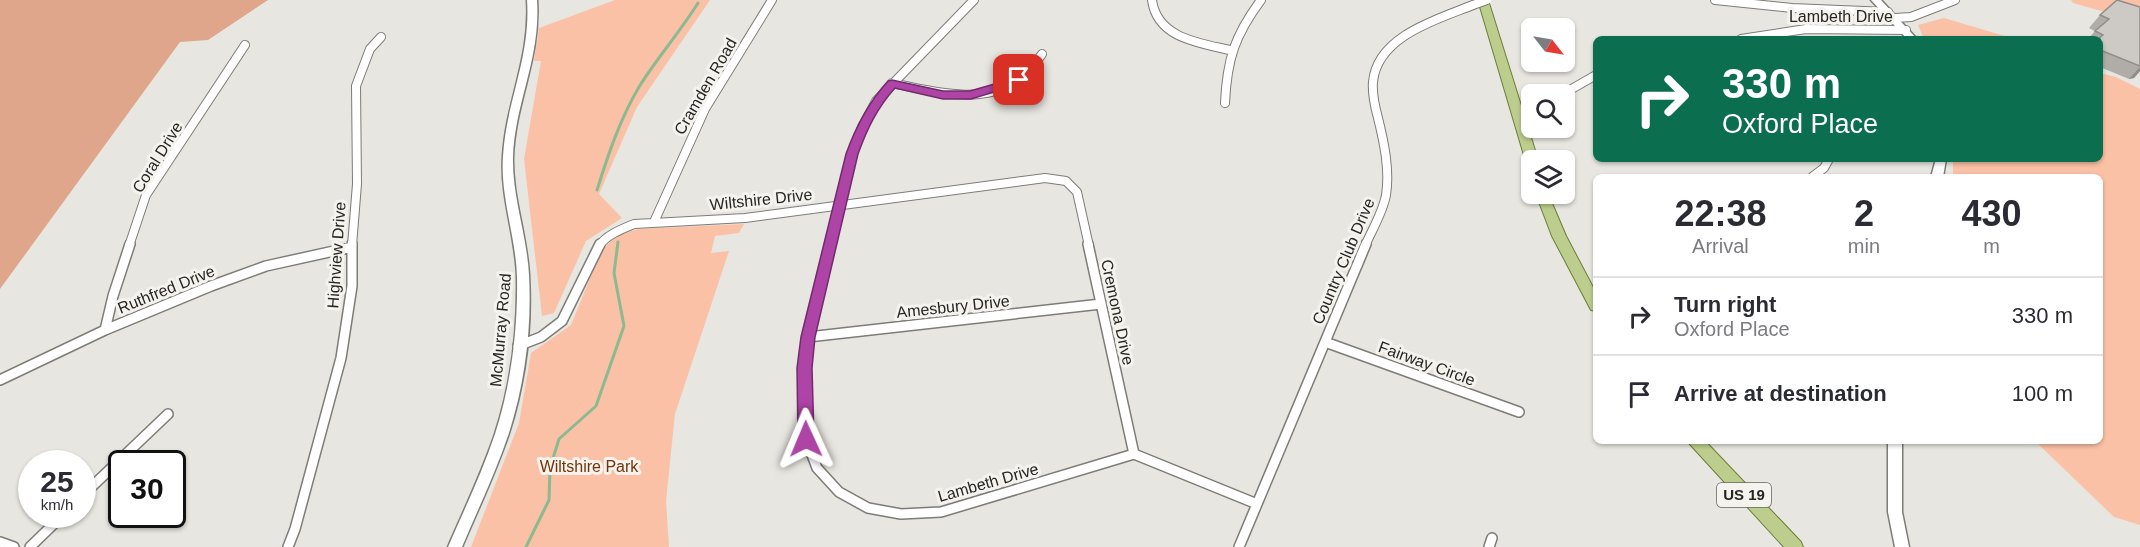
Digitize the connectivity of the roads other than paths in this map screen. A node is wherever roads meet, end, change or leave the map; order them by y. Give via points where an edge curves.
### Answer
1 (532, 0) edge
2 (772, 0) edge
3 (974, 0) edge
4 (1152, 0) edge
5 (1261, 0) edge
6 (1715, 0) edge
7 (1876, 0) edge
8 (1955, 0) edge
9 (1481, 2) edge
10 (1892, 15) junction
11 (1909, 35) edge
12 (1760, 36) edge
13 (381, 37) dead end
14 (245, 45) dead end
15 (1230, 50) junction
16 (1042, 54) dead end
17 (1593, 77) edge
18 (892, 83) junction
19 (1575, 87) edge
20 (1225, 103) dead end
21 (1521, 131) edge
22 (1827, 162) edge
23 (1816, 174) edge
24 (1066, 181) joint
25 (1546, 204) edge
26 (841, 205) junction
27 (654, 222) junction
28 (352, 247) junction
29 (1593, 300) edge
30 (1101, 304) junction
31 (105, 330) junction
32 (808, 337) junction
33 (1325, 342) junction
34 (518, 346) junction
35 (0, 380) edge
36 (1519, 411) dead end
37 (168, 414) dead end
38 (1698, 444) edge
39 (1895, 444) edge
40 (1134, 454) junction
41 (96, 483) edge
42 (1257, 504) junction
43 (50, 528) edge
44 (0, 542) edge
45 (14, 547) edge
46 (30, 547) edge
47 (288, 547) edge
48 (455, 547) edge
49 (1239, 547) edge
50 (1795, 547) edge
51 (1902, 547) edge

1 - 34 main road, McMurray Road via 531,44 508,156 523,274
2 - 27 street, Cramden Road via 705,109
3 - 18 street, Lambeth Drive
4 - 15 street via 1155,17 1166,28 1194,41
5 - 15 street
6 - 10 street
7 - 10 main road
8 - 10 street via 1911,17
9 - 21 main road
9 - 33 street, Country Club Drive via 1405,35 1378,63 1373,91 1388,164 1386,197
10 - 11 main road
11 - 12 street, Lambeth Drive via 1806,29
13 - 28 street, Highview Drive via 369,49 356,86 357,184
14 - 31 street, Coral Drive via 146,195
15 - 20 street
16 - 18 street via 1019,80 971,95 943,95
17 - 19 street
18 - 26 street, Lambeth Drive via 876,101 862,127
22 - 23 street
24 - 26 street, Wiltshire Drive via 1045,178
24 - 30 street, Cremona Drive via 1077,192
25 - 29 main road
26 - 27 street, Wiltshire Drive via 745,218
26 - 32 street, Lambeth Drive
27 - 34 street, Wiltshire Drive via 621,229 601,242 562,321 541,337
28 - 31 street, Ruthfred Drive via 266,266
28 - 47 street, Highview Drive via 352,286 341,358
30 - 32 street, Amesbury Drive
30 - 40 street, Cremona Drive
31 - 35 street, Ruthfred Drive
32 - 40 street, Lambeth Drive via 806,439 817,468 839,492 868,508 901,514 941,512
33 - 36 street, Fairway Circle
33 - 42 street, Country Club Drive
34 - 48 main road, McMurray Road via 502,432
37 - 41 street
38 - 50 main road, US 19
39 - 51 main road via 1895,512
40 - 42 street
42 - 49 street, Country Club Drive
43 - 46 street
44 - 45 street

